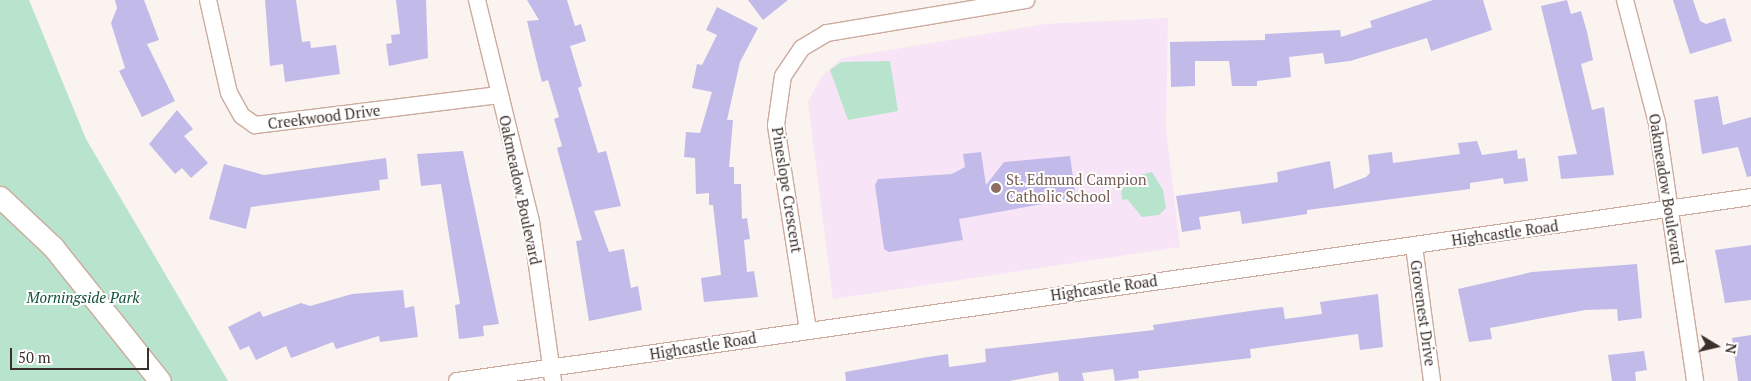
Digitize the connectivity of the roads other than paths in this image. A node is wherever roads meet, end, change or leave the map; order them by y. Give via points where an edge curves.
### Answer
1 (208, 0) edge
2 (477, 0) edge
3 (1026, 0) edge
4 (1625, 0) edge
5 (499, 95) junction
6 (0, 197) edge
7 (1751, 197) edge
8 (1670, 209) junction
9 (1414, 246) junction
10 (808, 330) junction
11 (552, 375) edge
12 (160, 381) edge
13 (457, 381) edge
14 (1432, 381) edge
15 (1694, 381) edge

1 - 5 street, Creekwood Drive via 228,93 234,106 255,125
2 - 5 street, Oakmeadow Boulevard
3 - 10 street, Pineslope Crescent via 833,31 802,48 782,76 776,125
4 - 8 street, Oakmeadow Boulevard via 1657,123
5 - 11 street, Oakmeadow Boulevard via 530,222
6 - 12 street via 53,247
7 - 8 street, Highcastle Road
8 - 9 street, Highcastle Road
8 - 15 street, Oakmeadow Boulevard
9 - 10 street, Highcastle Road
9 - 14 street, Grovenest Drive
10 - 11 street, Highcastle Road
11 - 13 street, Highcastle Road

